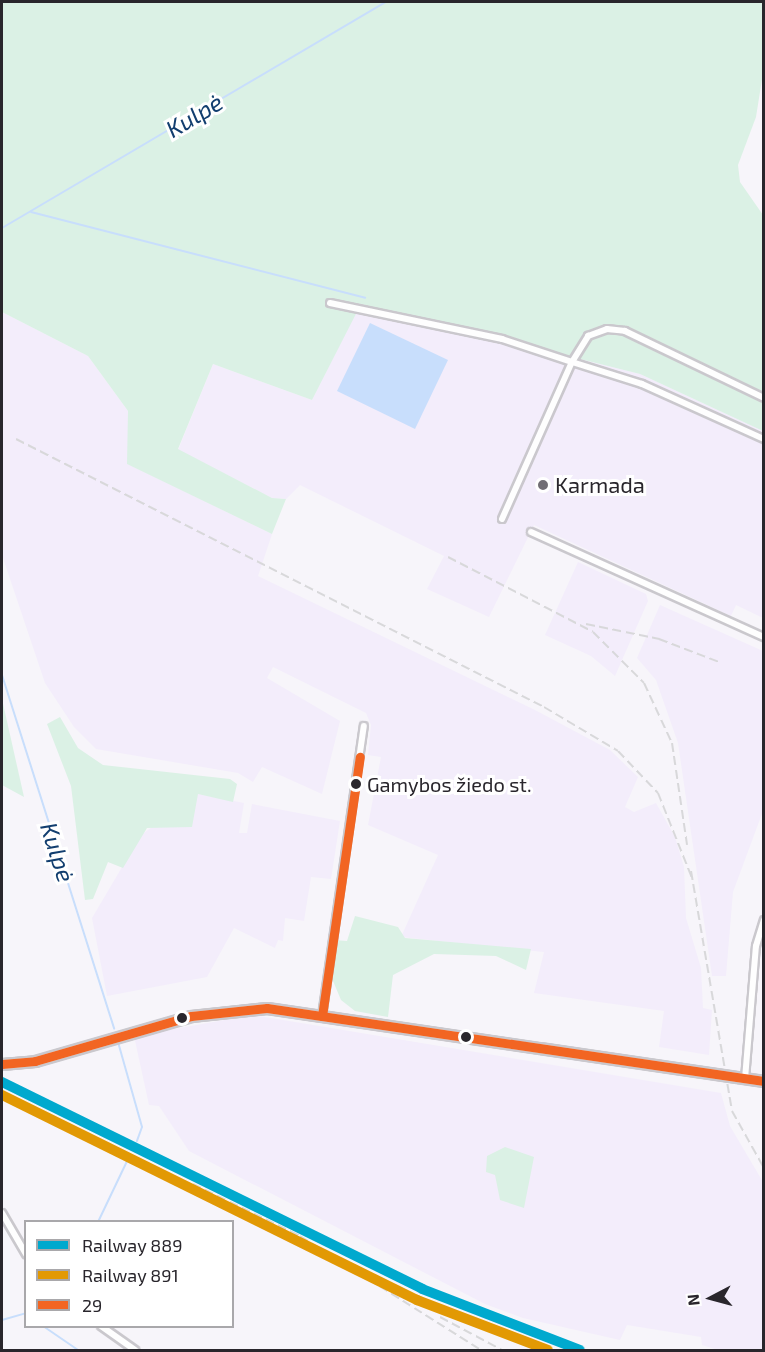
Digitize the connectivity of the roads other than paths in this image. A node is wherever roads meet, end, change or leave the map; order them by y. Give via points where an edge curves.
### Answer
1 (330, 303) dead end
2 (572, 362) junction
3 (764, 398) edge
4 (764, 439) edge
5 (501, 519) dead end
6 (531, 532) dead end
7 (764, 637) edge
8 (364, 726) dead end
9 (764, 920) edge
10 (322, 1016) junction
11 (2, 1064) edge
12 (745, 1079) junction
13 (764, 1081) edge
14 (2, 1213) edge
15 (24, 1251) edge
16 (104, 1328) edge
17 (135, 1350) edge

1 - 2 street via 502,339
2 - 3 street via 588,336 616,329
2 - 4 street via 642,384
2 - 5 street
6 - 7 street
8 - 10 street
9 - 12 street via 756,946
10 - 11 main road via 234,1007 127,1030 35,1061
10 - 12 main road
12 - 13 main road
14 - 15 street
16 - 17 street

